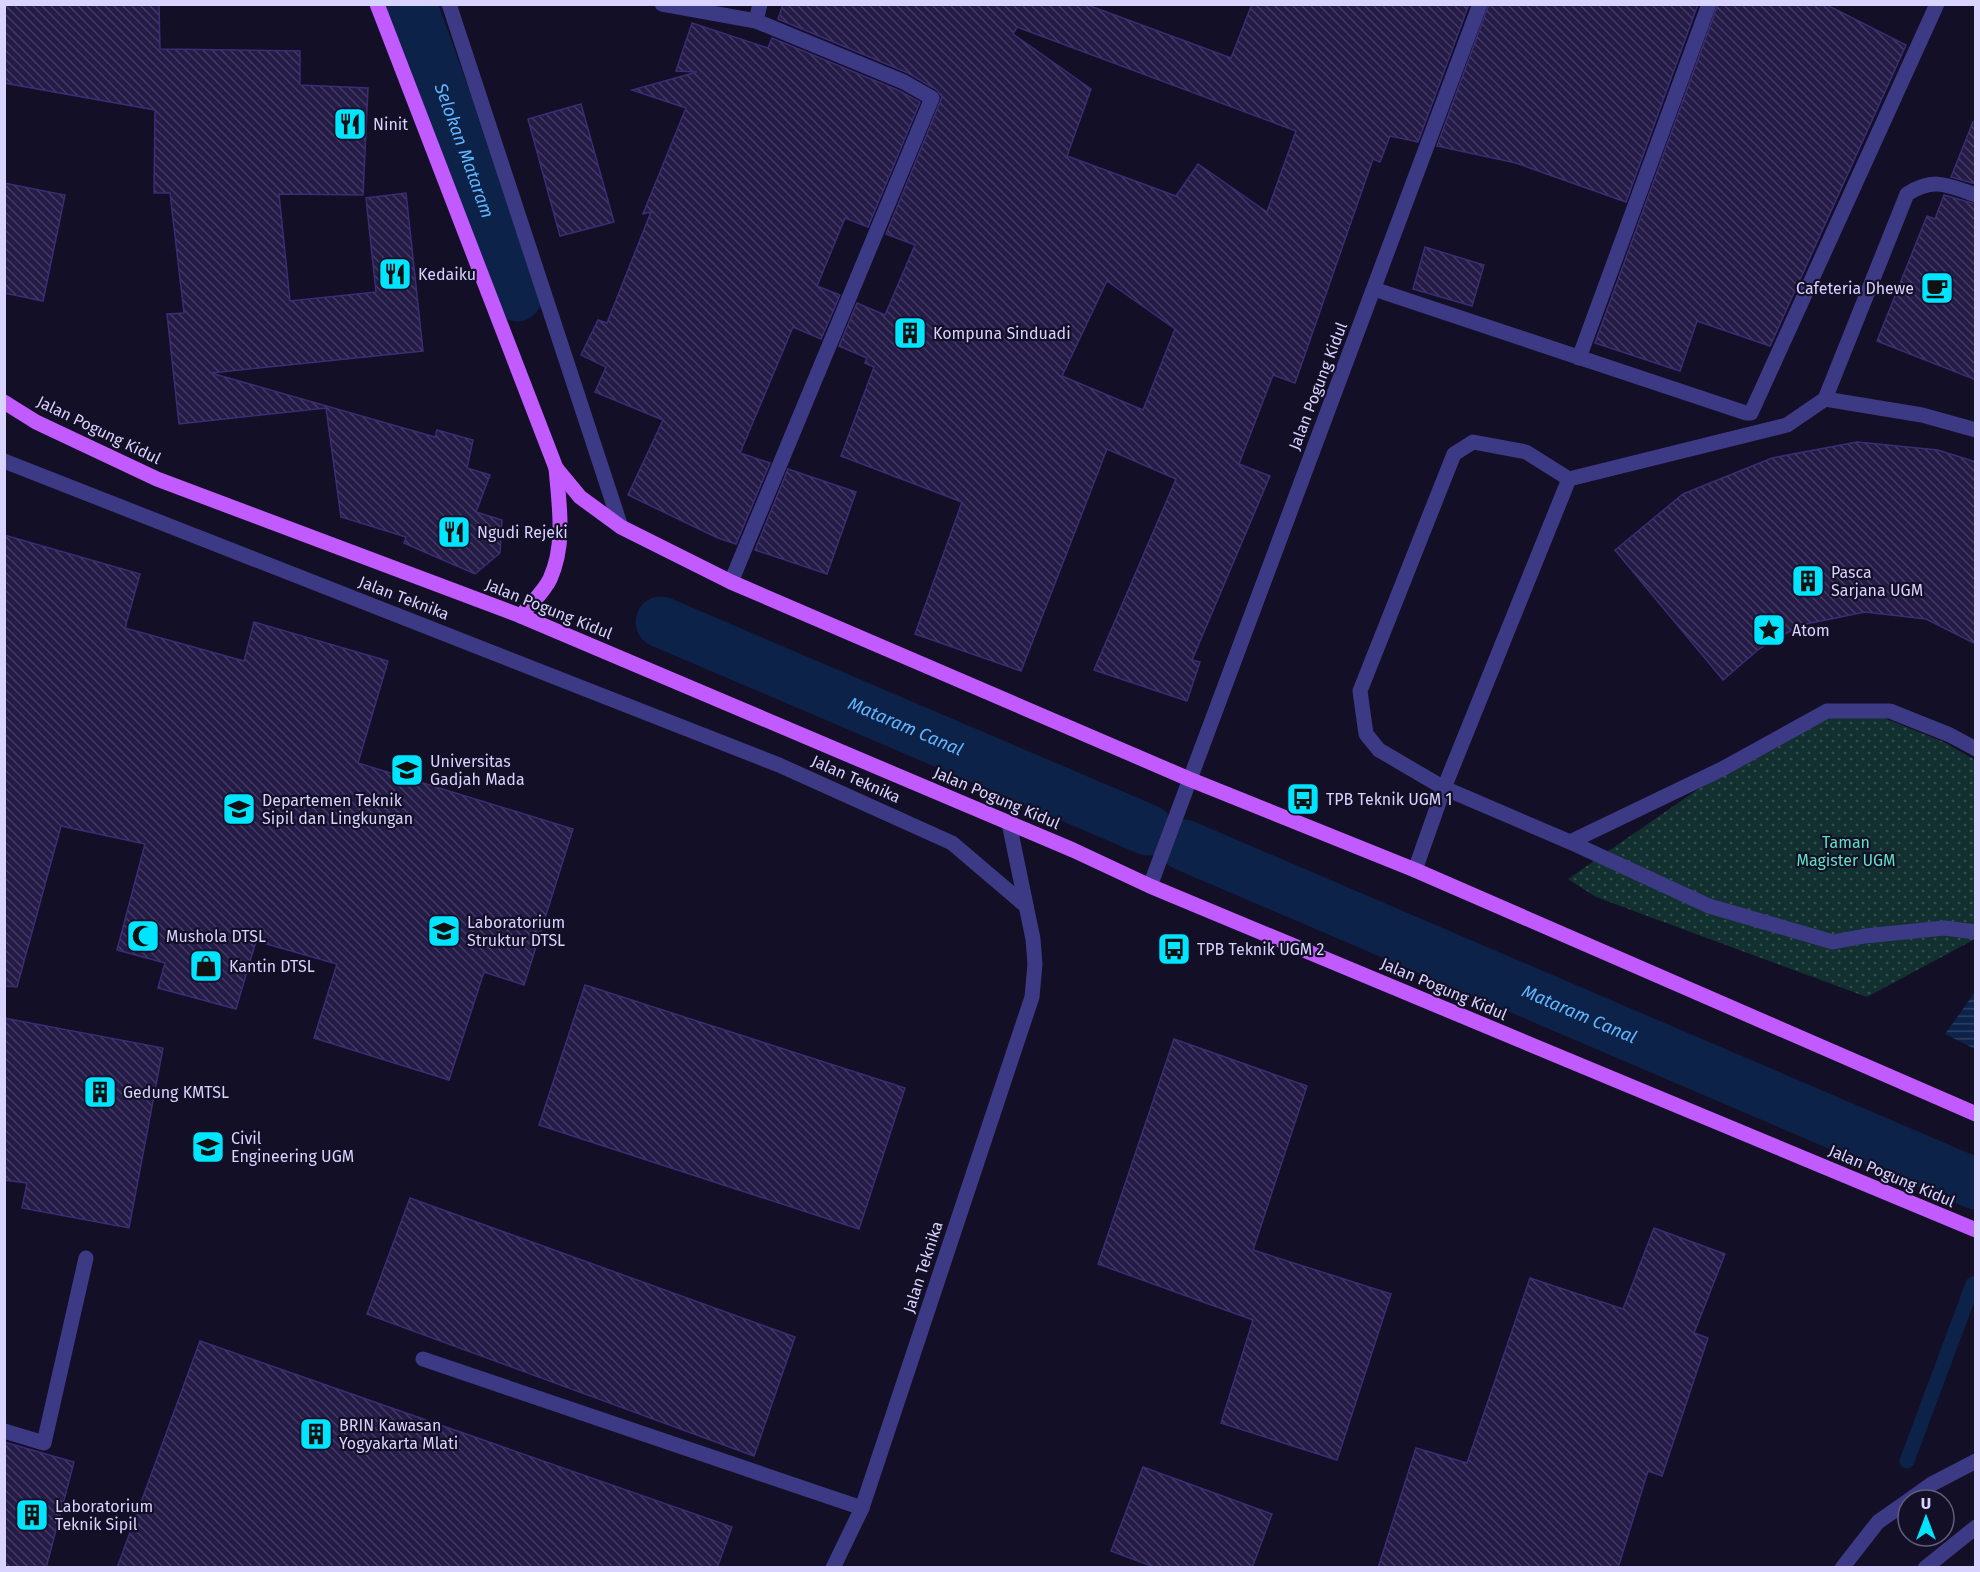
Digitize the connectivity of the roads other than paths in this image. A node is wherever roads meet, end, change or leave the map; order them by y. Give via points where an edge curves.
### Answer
1 (377, 4) edge
2 (449, 4) edge
3 (662, 4) edge
4 (760, 4) edge
5 (1480, 4) edge
6 (1709, 4) edge
7 (1937, 4) edge
8 (756, 21) junction
9 (1976, 195) edge
10 (1374, 289) junction
11 (1579, 358) junction
12 (1825, 399) junction
13 (4, 402) edge
14 (1976, 430) edge
15 (4, 461) edge
16 (556, 468) junction
17 (1569, 479) junction
18 (621, 527) junction
19 (730, 582) junction
20 (521, 616) junction
21 (1976, 749) edge
22 (1188, 782) junction
23 (1444, 788) junction
24 (1008, 823) junction
25 (1570, 842) junction
26 (1415, 870) junction
27 (1150, 886) junction
28 (1025, 905) junction
29 (1976, 932) edge
30 (1976, 1114) edge
31 (1976, 1230) edge
32 (86, 1257) dead end
33 (423, 1359) dead end
34 (4, 1431) edge
35 (1976, 1461) edge
36 (1926, 1488) edge
37 (862, 1508) junction
38 (1896, 1510) edge
39 (1976, 1527) edge
40 (833, 1568) edge
41 (1842, 1568) edge
42 (1925, 1568) edge

1 - 16 main road
2 - 18 street
3 - 8 street
4 - 8 street
5 - 10 street, Jalan Pogung Kidul
6 - 11 street
7 - 11 street via 1751,413
8 - 19 street via 904,82 932,98
9 - 12 street via 1948,185 1922,185 1907,194
10 - 11 street
10 - 22 street, Jalan Pogung Kidul
12 - 14 street via 1922,415
12 - 17 street via 1787,425
13 - 20 main road, Jalan Pogung Kidul via 36,422 157,479
15 - 28 street, Jalan Teknika via 779,765 952,843
16 - 18 main road via 579,497
16 - 20 main road via 559,555 549,581
17 - 23 street
17 - 23 street via 1526,452 1473,442 1454,454 1360,691 1366,734 1379,750
18 - 19 main road
19 - 22 main road
20 - 24 main road, Jalan Pogung Kidul
21 - 25 street via 1890,711 1827,711 1722,769
22 - 26 main road
22 - 27 street, Jalan Pogung Kidul
23 - 25 street
23 - 26 street
24 - 27 main road, Jalan Pogung Kidul
24 - 28 street
25 - 29 street via 1709,906 1833,942 1944,928
26 - 30 main road
27 - 31 main road, Jalan Pogung Kidul
28 - 37 street, Jalan Teknika via 1035,964 1032,997
32 - 34 street via 45,1443
33 - 37 street
35 - 36 street
37 - 40 street, Jalan Teknika
38 - 41 street via 1878,1522
39 - 42 street

